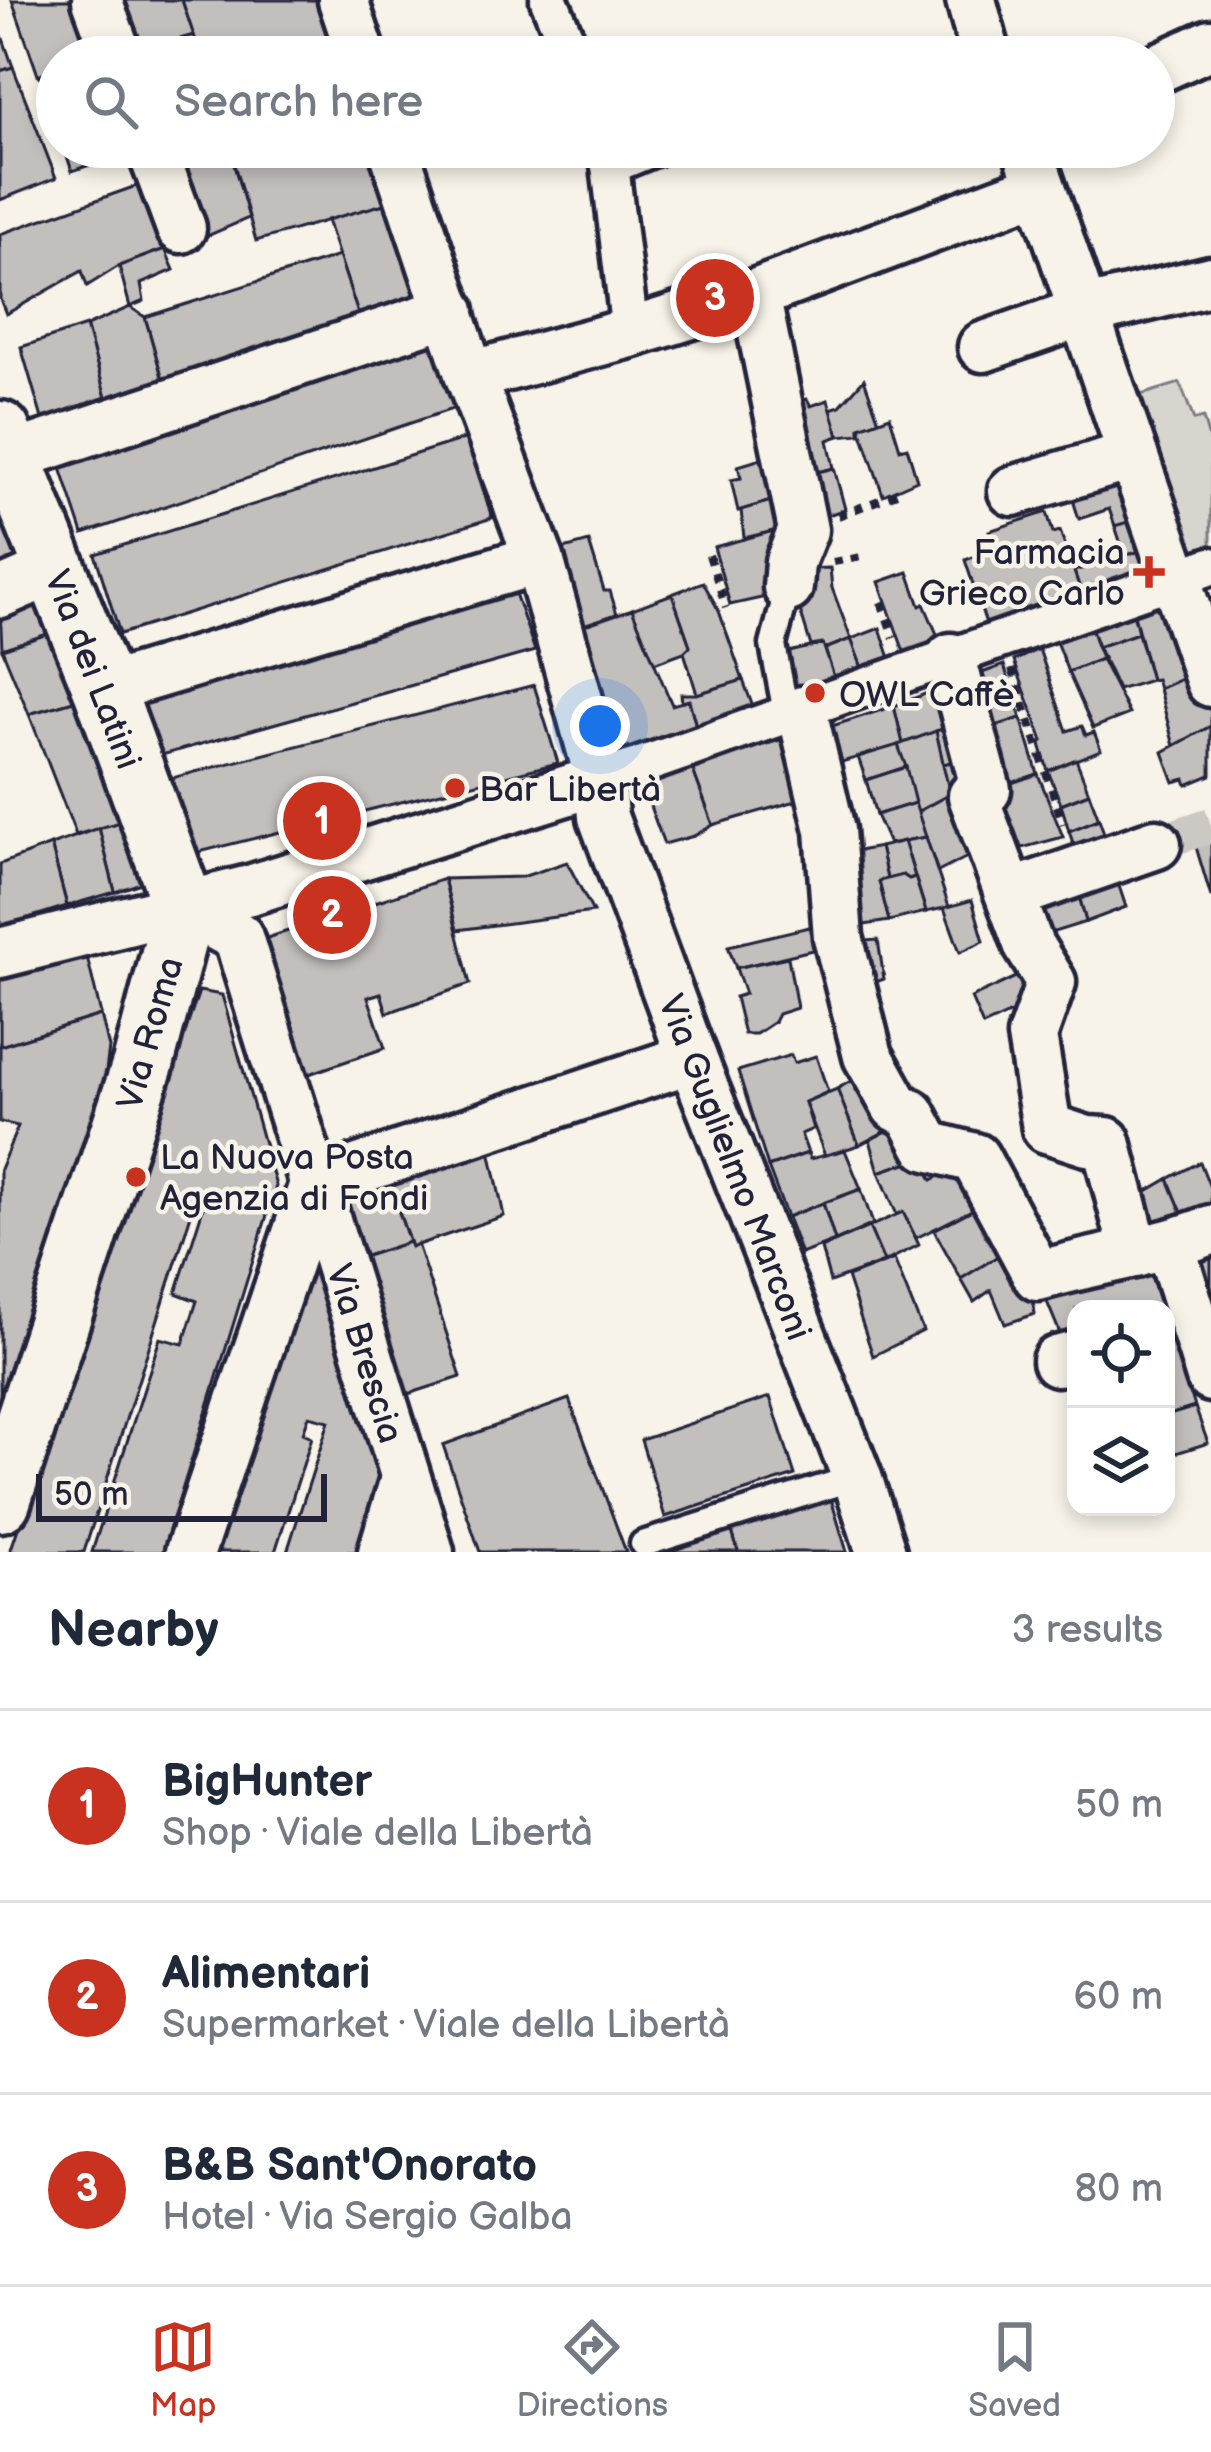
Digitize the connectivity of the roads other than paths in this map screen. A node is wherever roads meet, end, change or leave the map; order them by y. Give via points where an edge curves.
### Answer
1 (97, 0) edge
2 (343, 0) edge
3 (549, 0) edge
4 (971, 0) edge
5 (110, 36) edge
6 (355, 36) edge
7 (564, 36) edge
8 (978, 36) edge
9 (159, 168) edge
10 (400, 168) edge
11 (609, 168) edge
12 (1032, 168) edge
13 (181, 228) dead end
14 (1211, 281) edge
15 (755, 294) junction
16 (450, 311) junction
17 (1086, 311) junction
18 (630, 334) junction
19 (983, 346) dead end
20 (470, 376) junction
21 (5, 444) edge
22 (1132, 455) junction
23 (1013, 491) dead end
24 (539, 559) junction
25 (55, 569) junction
26 (1193, 572) edge
27 (788, 587) joint
28 (0, 593) edge
29 (951, 658) junction
30 (1211, 682) edge
31 (104, 689) junction
32 (802, 711) junction
33 (600, 780) junction
34 (1167, 840) tunnel mouth
35 (1012, 894) junction
36 (184, 908) junction
37 (0, 953) edge
38 (692, 1058) junction
39 (1046, 1128) junction
40 (975, 1158) junction
41 (314, 1184) junction
42 (1172, 1243) edge
43 (1180, 1325) edge
44 (1211, 1377) edge
45 (856, 1477) junction
46 (405, 1479) junction
47 (2, 1492) edge
48 (643, 1544) dead end
49 (190, 1552) edge
50 (383, 1552) edge
51 (429, 1552) edge
52 (881, 1552) edge

1 - 5 street
2 - 6 street
3 - 7 street
4 - 8 street
9 - 13 street
10 - 16 street, Via Guglielmo Marconi
11 - 18 street
12 - 15 street
12 - 17 street
14 - 17 street
15 - 18 street
15 - 27 street via 803,530
16 - 20 street, Via Guglielmo Marconi
16 - 21 street
17 - 19 street
17 - 22 street
18 - 20 street
20 - 24 street, Via Guglielmo Marconi
21 - 25 street, Via dei Latini
22 - 23 street
22 - 26 street
24 - 31 street
24 - 33 street, Via Guglielmo Marconi
25 - 28 street
25 - 31 street, Via dei Latini
26 - 29 street
26 - 30 street
27 - 32 lane via 773,645 784,702
29 - 32 street
29 - 35 street via 986,790 973,796
31 - 36 street, Via dei Latini
32 - 33 street
32 - 40 street via 830,830 838,937 868,1057 928,1146
33 - 36 street
33 - 38 street, Via Guglielmo Marconi via 603,817
34 - 35 street
35 - 39 street via 1051,982 1032,1036
36 - 37 street
36 - 41 street, Via Brescia via 238,937
36 - 47 street, Via Roma via 142,1064
38 - 41 street
38 - 45 street, Via Guglielmo Marconi
39 - 40 street
39 - 42 street via 1106,1142
40 - 42 street via 1038,1276
41 - 46 street, Via Brescia
41 - 49 street
42 - 43 street
43 - 44 street
45 - 48 lane
45 - 52 street, Via Guglielmo Marconi
46 - 50 street
46 - 51 street, Via Brescia

